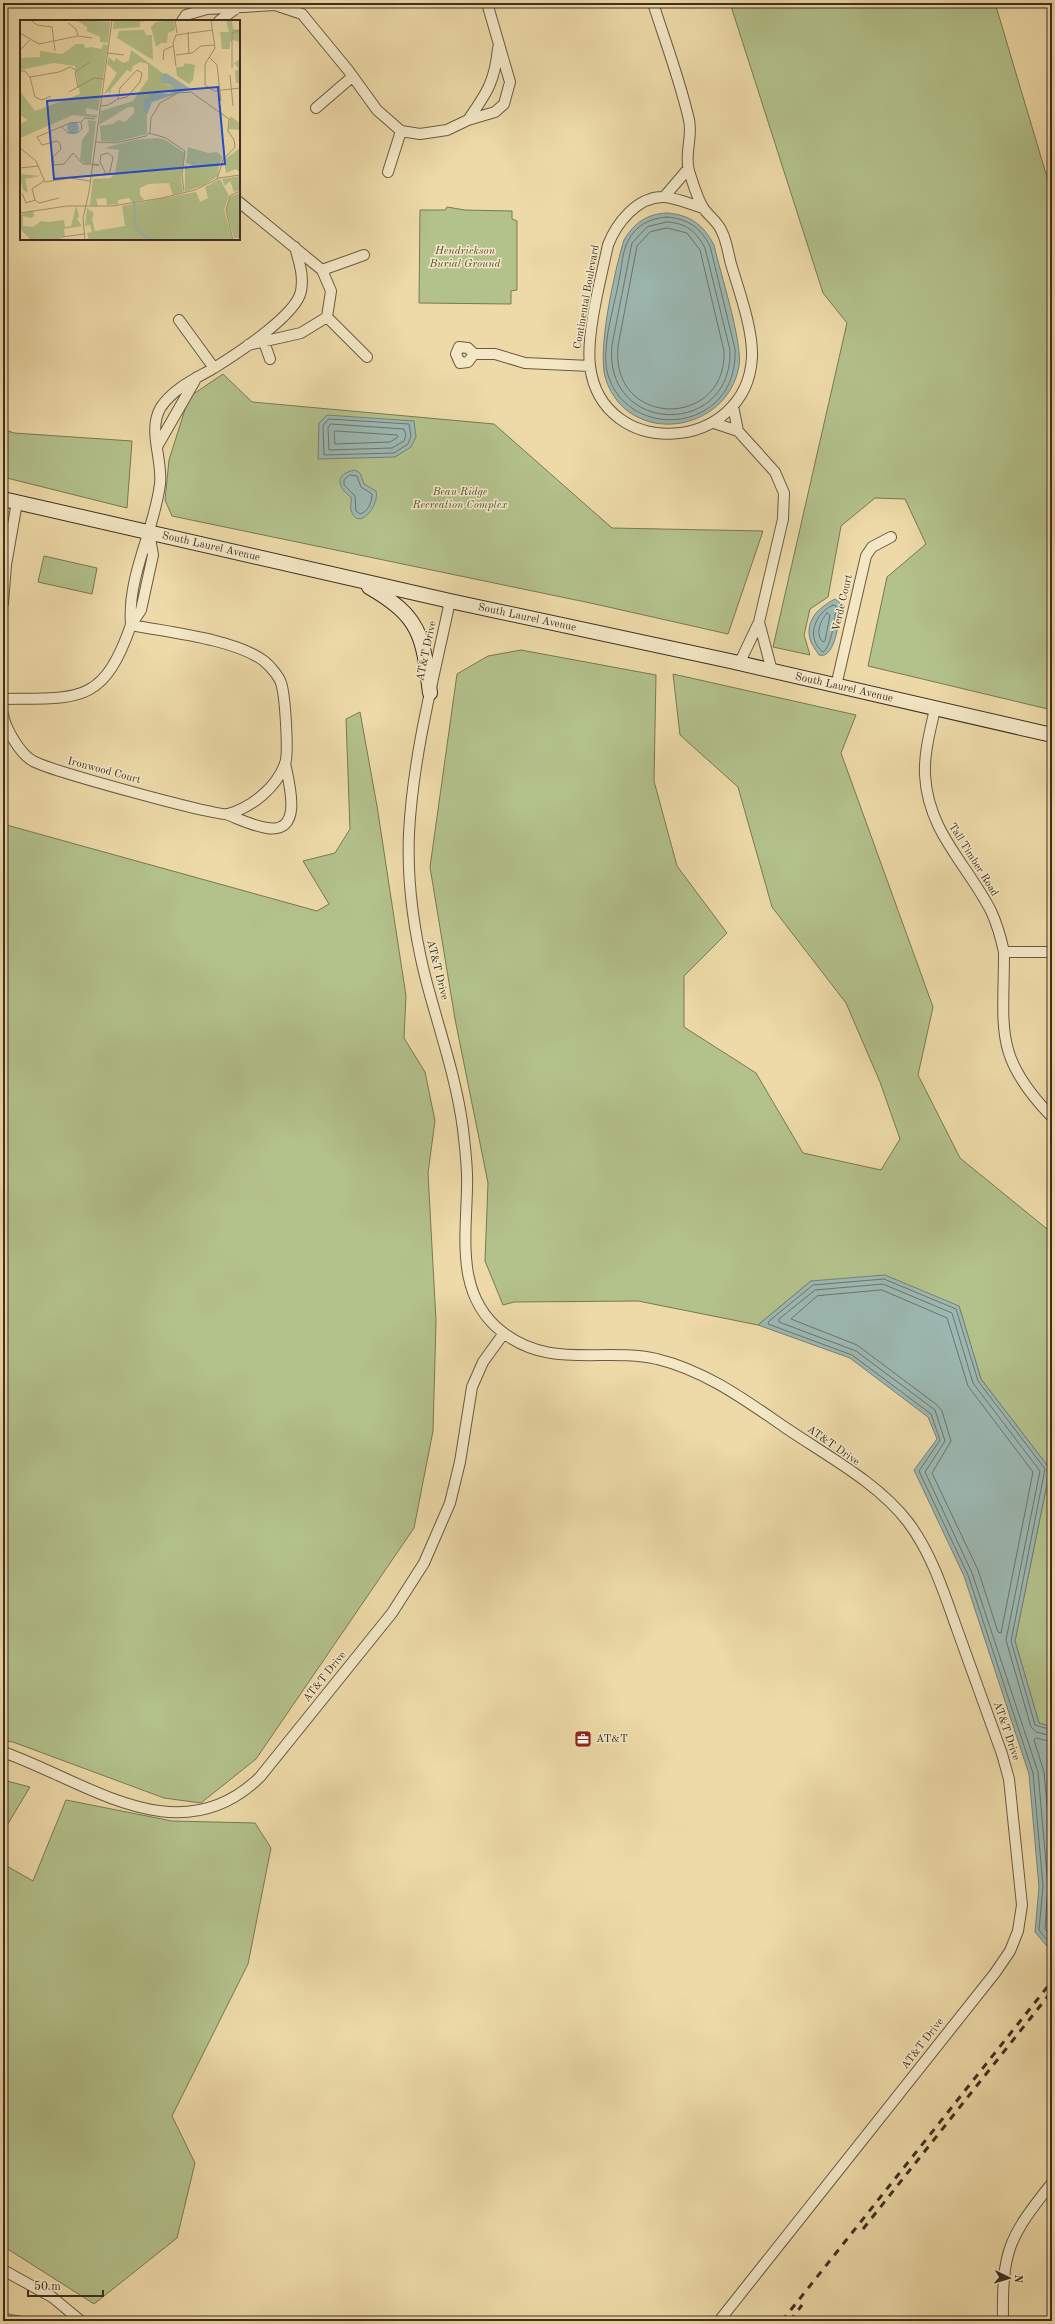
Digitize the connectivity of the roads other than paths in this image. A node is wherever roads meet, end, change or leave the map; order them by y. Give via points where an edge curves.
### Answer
1 (487, 3) edge
2 (653, 3) edge
3 (238, 7) junction
4 (183, 20) edge
5 (220, 20) edge
6 (499, 42) junction
7 (352, 76) junction
8 (316, 108) dead end
9 (468, 120) junction
10 (401, 131) junction
11 (688, 168) junction
12 (388, 172) dead end
13 (664, 197) junction
14 (240, 203) edge
15 (703, 208) junction
16 (295, 247) junction
17 (364, 255) dead end
18 (322, 270) junction
19 (326, 317) junction
20 (179, 320) dead end
21 (264, 342) junction
22 (246, 346) junction
23 (474, 354) dead end
24 (368, 357) dead end
25 (270, 359) dead end
26 (590, 366) junction
27 (214, 368) junction
28 (197, 377) junction
29 (733, 406) junction
30 (714, 423) junction
31 (738, 431) junction
32 (158, 445) junction
33 (3, 499) edge
34 (17, 502) junction
35 (149, 532) junction
36 (891, 537) dead end
37 (351, 579) junction
38 (135, 582) junction
39 (147, 584) junction
40 (450, 601) junction
41 (3, 604) edge
42 (759, 622) junction
43 (131, 625) junction
44 (739, 664) junction
45 (772, 671) junction
46 (836, 686) junction
47 (430, 692) junction
48 (3, 699) edge
49 (935, 709) junction
50 (3, 714) edge
51 (1052, 735) edge
52 (285, 763) junction
53 (226, 814) junction
54 (1004, 952) junction
55 (1052, 952) edge
56 (1052, 1117) edge
57 (504, 1333) junction
58 (3, 1752) edge
59 (1052, 2183) edge
60 (3, 2270) edge
61 (81, 2321) edge
62 (719, 2321) edge
63 (1003, 2321) edge

1 - 6 street
2 - 11 street, Continental Boulevard via 690,121
3 - 4 street via 207,9 186,15
3 - 5 street
3 - 7 street via 275,5 302,14
6 - 9 street via 496,68 489,90
6 - 9 street via 510,82 507,97 495,112
7 - 8 street
7 - 10 street via 377,110
9 - 10 street via 447,130 420,134
10 - 12 street
11 - 13 street
11 - 15 street, Continental Boulevard
13 - 15 street
13 - 26 street, Continental Boulevard via 636,207 625,216 612,234 589,345
14 - 16 street
15 - 29 street, Continental Boulevard via 722,230 749,333 752,357 749,375
16 - 18 street
16 - 22 street via 303,276 301,293 296,303 278,322
17 - 18 street
18 - 19 street via 331,291
19 - 21 street via 301,333
19 - 24 street
20 - 27 street
21 - 22 street
21 - 25 street
22 - 27 street
23 - 26 street via 495,354 525,363
26 - 30 street, Continental Boulevard via 597,390 604,401 616,415 639,430 668,435 686,433
27 - 28 street
28 - 32 street
28 - 32 street via 183,384 162,406 156,418
29 - 30 street, Continental Boulevard
29 - 31 street
30 - 31 street
31 - 42 street via 775,472 784,493 783,519
32 - 35 street via 160,482
33 - 34 main road, South Laurel Avenue
34 - 35 main road, South Laurel Avenue
34 - 41 street via 6,565
35 - 37 main road, South Laurel Avenue
35 - 38 street via 141,549
35 - 39 street via 153,554
36 - 46 street, Verde Court via 872,547 866,556
37 - 40 main road, South Laurel Avenue
37 - 47 main road via 384,596 410,617 419,631 426,655
38 - 39 street
38 - 43 street via 130,611
39 - 43 street via 141,610
40 - 44 main road, South Laurel Avenue
40 - 47 street, AT&T Drive
42 - 44 street
42 - 45 street
43 - 48 street via 121,655 105,678 88,693 56,699
43 - 52 street, Ironwood Court via 240,648 265,662 281,682 285,702
44 - 45 main road, South Laurel Avenue
45 - 46 main road, South Laurel Avenue
46 - 49 main road, South Laurel Avenue
47 - 57 street, AT&T Drive via 411,806 409,874 413,913 424,971 460,1110 467,1181 467,1272 480,1307
49 - 51 main road, South Laurel Avenue
49 - 54 street, Tall Timber Road via 925,764 930,807 944,839 991,911
50 - 53 street, Ironwood Court via 12,738 32,761 77,778
52 - 53 street via 272,784 253,803
52 - 53 street, Ironwood Court via 292,805 285,826 278,829 266,828
54 - 55 street
54 - 56 street, Tall Timber Road via 1002,1009 1005,1042 1011,1063 1024,1086
57 - 58 street, AT&T Drive via 483,1362 472,1388 460,1462 450,1503 424,1563 392,1613 246,1791 210,1809 188,1813 163,1812 120,1801
57 - 62 street, AT&T Drive via 526,1347 554,1355 633,1356 657,1359 697,1372 738,1395 870,1486 908,1522 930,1559 1009,1779 1022,1905 1018,1931 1010,1951
59 - 63 street via 1027,2214 1006,2256 1002,2279
60 - 61 street via 52,2297

